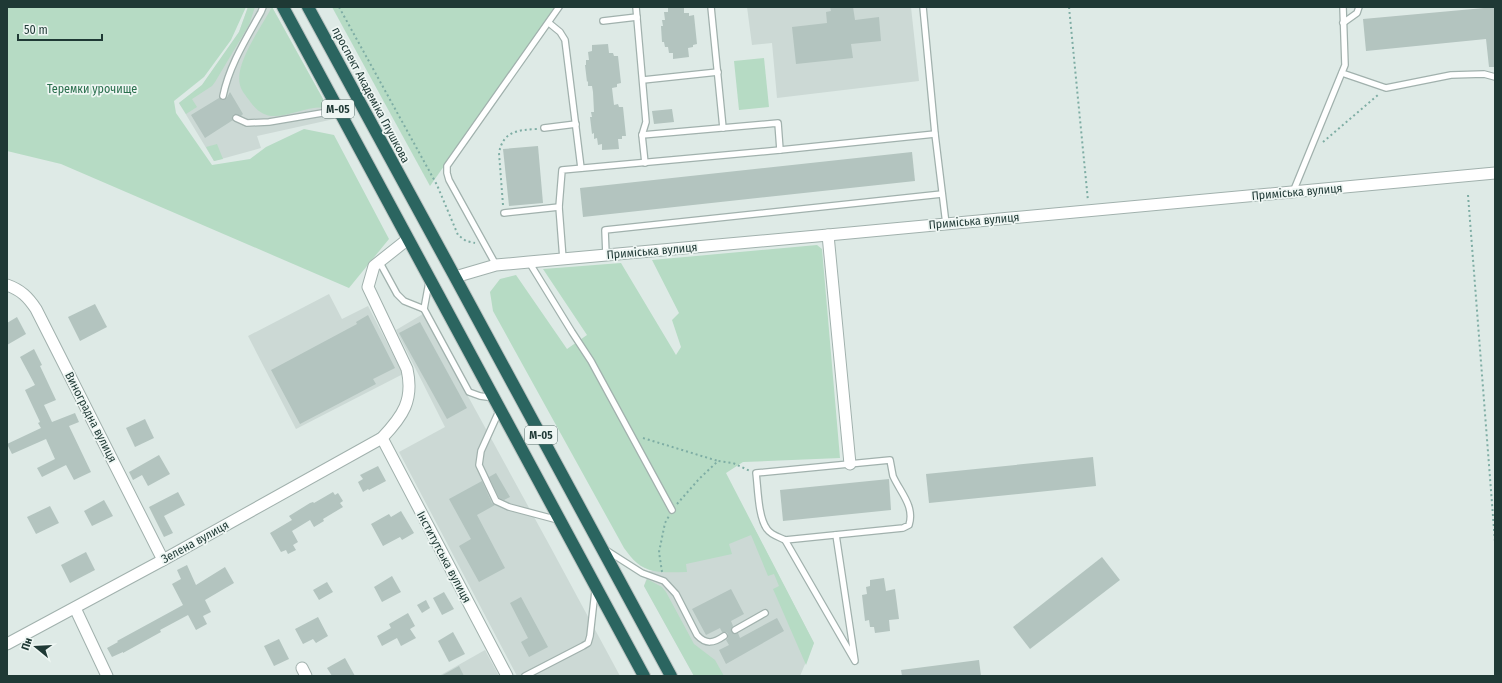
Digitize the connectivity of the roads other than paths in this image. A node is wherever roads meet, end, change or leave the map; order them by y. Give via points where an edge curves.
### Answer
1 (263, 7) edge
2 (283, 7) edge
3 (308, 7) edge
4 (560, 7) edge
5 (636, 7) edge
6 (711, 7) edge
7 (922, 7) edge
8 (1343, 7) edge
9 (1359, 7) edge
10 (636, 17) junction
11 (603, 21) dead end
12 (549, 23) junction
13 (1343, 23) junction
14 (718, 72) junction
15 (1342, 73) junction
16 (1495, 77) edge
17 (643, 80) junction
18 (223, 96) dead end
19 (342, 115) junction
20 (236, 118) dead end
21 (576, 124) junction
22 (544, 128) road end
23 (723, 128) junction
24 (935, 134) junction
25 (642, 135) junction
26 (780, 150) junction
27 (645, 163) junction
28 (581, 168) junction
29 (1495, 173) edge
30 (1293, 192) junction
31 (942, 194) junction
32 (559, 207) junction
33 (504, 213) road end
34 (946, 224) junction
35 (828, 235) junction
36 (408, 238) junction
37 (606, 255) junction
38 (563, 259) junction
39 (379, 261) junction
40 (529, 262) junction
41 (496, 265) junction
42 (455, 277) junction
43 (430, 278) junction
44 (7, 285) edge
45 (424, 310) junction
46 (497, 403) junction
47 (382, 438) junction
48 (850, 464) junction
49 (672, 510) road end
50 (560, 521) junction
51 (836, 535) junction
52 (785, 540) junction
53 (601, 546) junction
54 (163, 560) junction
55 (596, 586) junction
56 (75, 608) junction
57 (765, 613) dead end
58 (736, 630) dead end
59 (724, 636) dead end
60 (7, 644) edge
61 (107, 676) edge
62 (507, 676) edge
63 (525, 676) edge
64 (644, 676) edge
65 (671, 676) edge

1 - 18 lane via 231,68
2 - 19 highway, М-05
3 - 42 highway, проспект Академіка Глушкова / М-05
4 - 12 lane
5 - 10 lane
6 - 14 lane
7 - 24 lane
8 - 13 lane
9 - 13 lane via 1357,13
10 - 11 lane
10 - 17 lane
12 - 21 lane via 565,40
12 - 41 lane via 447,166 449,180
13 - 15 lane via 1345,65
14 - 17 lane
14 - 23 lane
15 - 16 lane via 1386,88 1451,75 1484,74
15 - 30 lane
17 - 25 lane via 646,122
19 - 20 lane via 328,112 247,123
19 - 36 highway, М-05
21 - 22 lane
21 - 28 lane
23 - 25 lane
23 - 26 lane via 778,123
24 - 26 lane
24 - 31 lane
25 - 27 lane
26 - 27 lane
27 - 28 lane
28 - 32 lane via 562,170
29 - 30 street, Приміська вулиця
30 - 34 street, Приміська вулиця
31 - 34 lane
31 - 37 lane via 605,230
32 - 33 lane
32 - 38 lane
34 - 35 street, Приміська вулиця
35 - 37 street, Приміська вулиця
35 - 48 street
36 - 39 street
36 - 43 highway, М-05
37 - 38 street, Приміська вулиця
38 - 40 street, Приміська вулиця
39 - 45 lane via 397,294 404,301
39 - 47 street, Зелена вулиця via 374,266 368,287 407,369 410,382 404,411
40 - 41 street, Приміська вулиця
40 - 49 lane via 592,361
41 - 42 street, Приміська вулиця
42 - 53 highway, М-05
43 - 45 lane
43 - 46 highway, М-05
44 - 54 street, Виноградна вулиця via 19,289 36,308
45 - 46 lane via 469,392
46 - 50 highway, М-05
46 - 50 lane via 479,464 496,501
47 - 54 street, Зелена вулиця
47 - 62 street, Інститутська вулиця
48 - 51 lane via 890,460 893,475 911,509 912,517 910,525 903,528
48 - 52 lane via 756,473 762,520 767,530
50 - 55 highway, М-05
51 - 52 lane
51 - 52 lane via 855,661
53 - 59 lane via 642,573 664,582 676,594 701,639 713,643
53 - 65 highway, М-05
54 - 56 street, Зелена вулиця
55 - 63 lane via 588,643
55 - 64 highway, М-05
56 - 60 street, Зелена вулиця
56 - 61 street
57 - 58 lane

